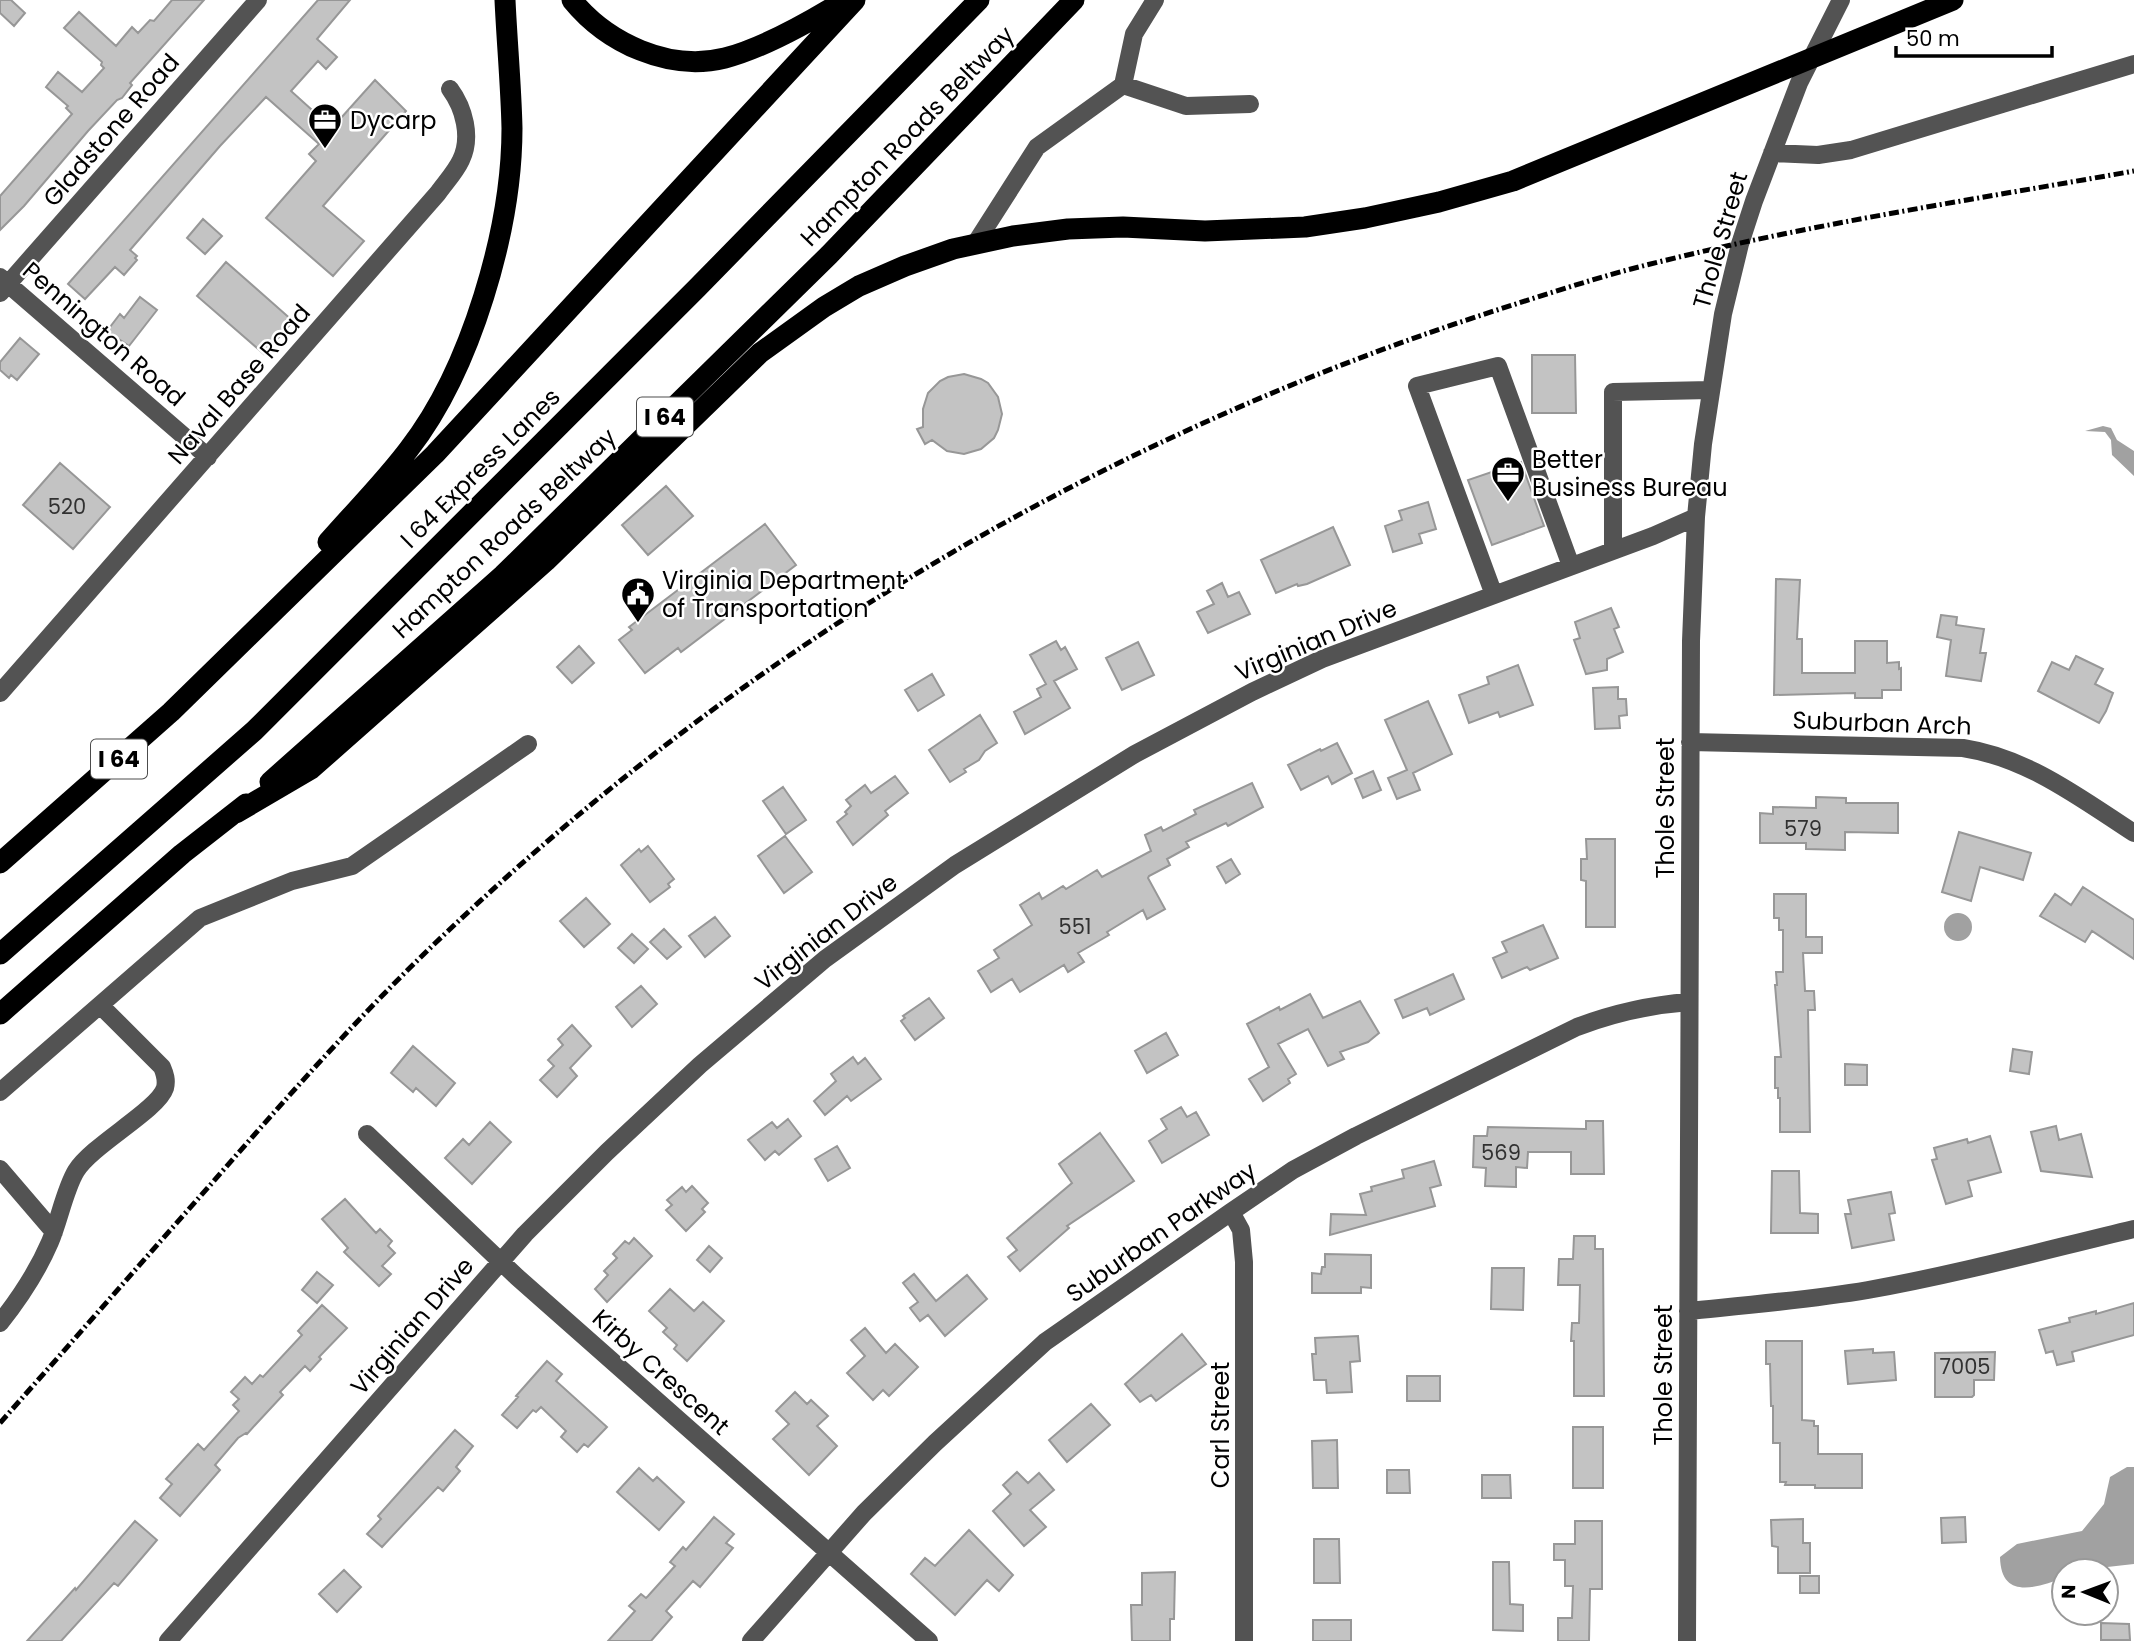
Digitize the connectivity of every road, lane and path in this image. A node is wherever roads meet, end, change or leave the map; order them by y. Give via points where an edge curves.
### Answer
1 (258, 0) edge
2 (505, 0) edge
3 (572, 0) edge
4 (845, 0) edge
5 (855, 0) edge
6 (979, 0) edge
7 (1074, 0) edge
8 (1155, 0) edge
9 (1841, 0) edge
10 (1953, 0) edge
11 (2134, 64) edge
12 (1123, 85) junction
13 (450, 89) dead end
14 (1250, 104) dead end
15 (1772, 153) junction
16 (975, 244) junction
17 (3, 284) edge
18 (1711, 390) junction
19 (208, 457) junction
20 (1696, 517) junction
21 (1613, 551) junction
22 (1572, 566) junction
23 (1494, 595) junction
24 (235, 650) junction
25 (0, 694) edge
26 (1690, 742) junction
27 (528, 744) dead end
28 (236, 813) junction
29 (2134, 833) edge
30 (0, 863) edge
31 (0, 954) edge
32 (1689, 1002) junction
33 (101, 1006) junction
34 (0, 1014) edge
35 (0, 1092) edge
36 (367, 1134) dead end
37 (0, 1169) edge
38 (1230, 1212) junction
39 (2134, 1229) edge
40 (54, 1232) junction
41 (501, 1261) junction
42 (1688, 1311) junction
43 (0, 1324) edge
44 (828, 1552) junction
45 (168, 1641) edge
46 (751, 1641) edge
47 (929, 1641) edge
48 (1244, 1641) edge
49 (1687, 1641) edge

1 - 17 street, Gladstone Road
2 - 24 highway via 512,128 507,193 495,258 470,336 441,398 410,448
3 - 4 highway via 605,31 629,45 676,60 703,61 725,58 776,38
5 - 24 highway, I 64 via 435,454
6 - 31 highway, I 64 Express Lanes via 254,731
7 - 28 highway, Hampton Roads Beltway / I 64 via 829,255 503,575
8 - 12 street via 1134,34
9 - 15 street, Thole Street via 1799,83
10 - 16 highway via 1513,181 1439,202 1305,227 1253,231 1068,229
11 - 15 street via 1851,150 1818,155
12 - 14 street via 1186,106
12 - 16 street via 1037,147
13 - 19 street, Naval Base Road via 466,130 461,162
15 - 18 street, Thole Street via 1740,244
16 - 28 highway via 905,265 859,286 760,353 546,561 311,769
17 - 19 street, Pennington Road
18 - 20 street, Thole Street
18 - 21 street via 1613,393
19 - 25 street, Naval Base Road
20 - 21 street, Virginian Drive
20 - 26 street, Thole Street
21 - 22 street, Virginian Drive
22 - 23 street, Virginian Drive
22 - 23 street via 1498,366 1417,386
23 - 41 street, Virginian Drive via 1322,659 1252,692 1135,754 956,865 825,960 700,1065
24 - 30 highway, I 64
26 - 29 street, Suburban Arch via 1986,751 2048,778
26 - 32 street, Thole Street
27 - 33 street via 352,866 292,881 201,918
28 - 34 highway, Hampton Roads Beltway / I 64 via 182,854
32 - 38 street, Suburban Parkway via 1651,1005 1577,1027 1346,1141
32 - 42 street, Thole Street
33 - 35 street
33 - 40 street via 162,1067 164,1090 76,1171
36 - 41 street, Kirby Crescent
37 - 40 street
38 - 44 street, Suburban Parkway via 1045,1342 935,1443
38 - 48 street, Carl Street via 1241,1230 1244,1262
39 - 42 street via 1869,1290
40 - 43 street
41 - 44 street, Kirby Crescent
41 - 45 street, Virginian Drive
42 - 49 street, Thole Street
44 - 46 street, Suburban Parkway
44 - 47 street, Kirby Crescent

